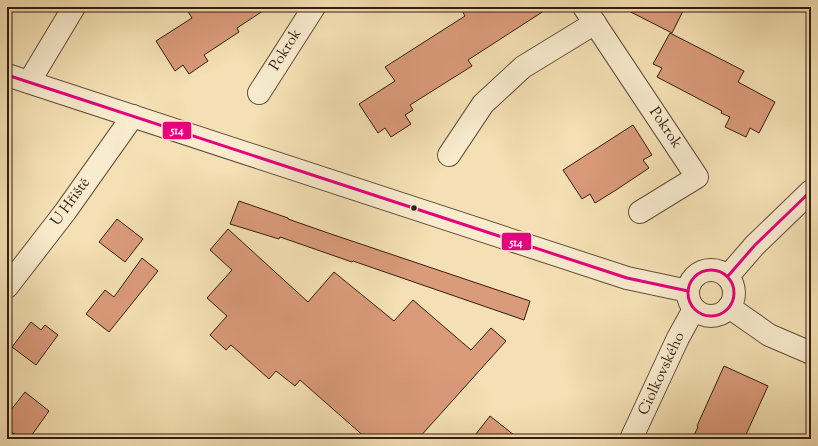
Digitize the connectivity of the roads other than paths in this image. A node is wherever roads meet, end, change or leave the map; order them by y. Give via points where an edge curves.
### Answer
1 (74, 7) edge
2 (314, 7) edge
3 (590, 15) edge
4 (7, 75) edge
5 (29, 82) junction
6 (259, 93) dead end
7 (133, 116) junction
8 (449, 155) dead end
9 (811, 191) edge
10 (640, 212) dead end
11 (728, 276) junction
12 (7, 287) edge
13 (691, 300) junction
14 (729, 307) junction
15 (811, 353) edge
16 (631, 439) edge

1 - 5 street
2 - 6 street, Pokrok
3 - 8 street, Pokrok via 523,67 483,104
3 - 10 street, Pokrok via 697,177
4 - 5 street
5 - 7 street
7 - 12 street, U Hřiště via 65,212
7 - 13 street
9 - 11 street via 755,245
11 - 13 street via 714,269 700,272 689,283
11 - 14 street via 734,288 733,301
13 - 14 street via 699,313 705,315 718,315
13 - 16 street, Ciolkovského via 678,338
14 - 15 street via 770,334

